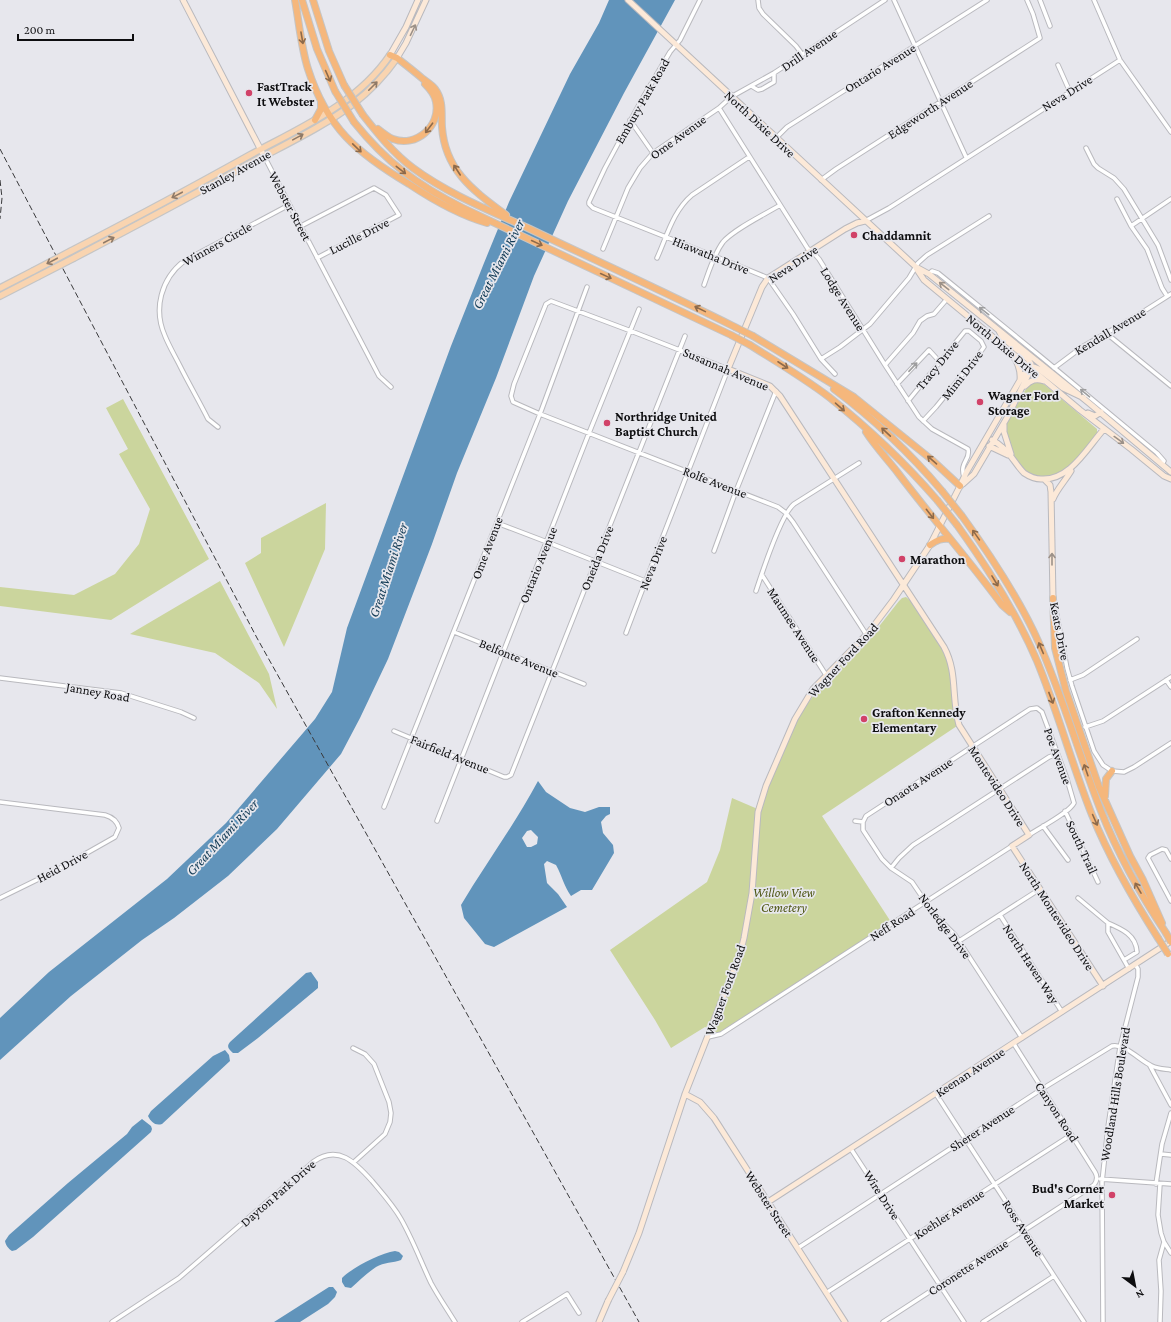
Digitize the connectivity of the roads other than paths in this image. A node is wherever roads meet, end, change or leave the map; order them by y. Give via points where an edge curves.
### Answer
1 (182, 0) edge
2 (295, 0) edge
3 (302, 0) edge
4 (313, 0) edge
5 (418, 0) edge
6 (426, 0) edge
7 (628, 0) edge
8 (700, 0) edge
9 (758, 0) edge
10 (885, 0) edge
11 (894, 0) edge
12 (987, 0) edge
13 (1027, 0) edge
14 (1040, 0) edge
15 (1094, 0) edge
16 (1050, 26) dead end
17 (676, 45) junction
18 (914, 46) junction
19 (802, 54) junction
20 (390, 55) junction
21 (396, 60) junction
22 (1120, 60) junction
23 (1058, 65) dead end
24 (774, 73) junction
25 (752, 86) junction
26 (1070, 92) junction
27 (731, 97) junction
28 (321, 100) junction
29 (940, 102) junction
30 (719, 108) junction
31 (327, 113) junction
32 (331, 119) junction
33 (315, 120) junction
34 (630, 120) junction
35 (369, 123) junction
36 (1171, 132) edge
37 (776, 138) junction
38 (1086, 148) dead end
39 (261, 150) junction
40 (653, 153) junction
41 (264, 156) junction
42 (749, 157) junction
43 (966, 157) junction
44 (821, 180) junction
45 (1171, 199) edge
46 (1117, 200) dead end
47 (589, 204) joint
48 (289, 205) junction
49 (780, 205) junction
50 (989, 216) dead end
51 (478, 218) junction
52 (617, 218) junction
53 (1141, 219) junction
54 (865, 221) junction
55 (517, 223) junction
56 (301, 226) junction
57 (1132, 226) junction
58 (667, 237) junction
59 (603, 249) dead end
60 (811, 250) junction
61 (715, 256) junction
62 (317, 258) junction
63 (657, 258) dead end
64 (916, 267) junction
65 (768, 278) junction
66 (1171, 280) edge
67 (704, 285) dead end
68 (588, 287) dead end
69 (0, 288) edge
70 (956, 292) junction
71 (1169, 295) edge
72 (0, 296) edge
73 (947, 299) junction
74 (639, 309) dead end
75 (579, 311) junction
76 (998, 328) junction
77 (631, 330) junction
78 (863, 330) junction
79 (967, 330) joint
80 (1106, 333) junction
81 (684, 336) dead end
82 (679, 350) junction
83 (1009, 350) junction
84 (821, 359) junction
85 (940, 362) junction
86 (885, 365) junction
87 (1031, 369) junction
88 (1052, 369) junction
89 (728, 370) junction
90 (809, 370) junction
91 (835, 374) dead end
92 (1020, 380) junction
93 (1045, 381) junction
94 (897, 384) junction
95 (1171, 386) edge
96 (391, 387) dead end
97 (1022, 390) junction
98 (776, 391) junction
99 (511, 397) joint
100 (1084, 398) junction
101 (908, 401) junction
102 (1070, 402) junction
103 (1007, 403) junction
104 (1102, 410) junction
105 (540, 414) junction
106 (923, 422) junction
107 (1004, 423) junction
108 (218, 427) dead end
109 (864, 427) junction
110 (1104, 429) junction
111 (589, 433) junction
112 (992, 440) junction
113 (989, 446) junction
114 (638, 452) junction
115 (1012, 458) junction
116 (1147, 462) junction
117 (859, 463) dead end
118 (1162, 464) junction
119 (1073, 466) junction
120 (969, 467) junction
121 (688, 472) junction
122 (1171, 472) edge
123 (964, 477) junction
124 (834, 479) junction
125 (1171, 479) edge
126 (1045, 480) junction
127 (960, 486) junction
128 (736, 491) junction
129 (1052, 502) junction
130 (786, 513) junction
131 (497, 523) junction
132 (940, 526) junction
133 (950, 539) junction
134 (547, 542) junction
135 (930, 545) junction
136 (714, 551) dead end
137 (595, 562) junction
138 (762, 575) junction
139 (645, 581) junction
140 (904, 585) junction
141 (756, 591) dead end
142 (1053, 598) junction
143 (1015, 616) junction
144 (454, 632) junction
145 (626, 633) dead end
146 (866, 634) junction
147 (1137, 639) dead end
148 (503, 652) junction
149 (552, 672) junction
150 (826, 675) junction
151 (1171, 677) edge
152 (0, 678) edge
153 (1070, 680) junction
154 (1166, 680) junction
155 (584, 684) dead end
156 (1171, 687) edge
157 (1038, 709) joint
158 (194, 718) dead end
159 (1085, 727) junction
160 (394, 731) dead end
161 (412, 739) junction
162 (1171, 743) edge
163 (972, 747) junction
164 (1057, 754) junction
165 (461, 758) junction
166 (1112, 771) junction
167 (507, 778) joint
168 (1000, 789) junction
169 (1104, 799) junction
170 (0, 802) edge
171 (1073, 804) joint
172 (384, 807) dead end
173 (1065, 812) junction
174 (437, 821) dead end
175 (855, 821) dead end
176 (862, 822) junction
177 (1043, 826) junction
178 (1029, 835) junction
179 (1012, 846) junction
180 (1171, 859) edge
181 (1068, 860) dead end
182 (891, 868) junction
183 (1098, 882) dead end
184 (1040, 889) junction
185 (1170, 894) edge
186 (0, 898) edge
187 (1078, 898) dead end
188 (1171, 901) edge
189 (925, 902) junction
190 (1000, 915) junction
191 (1108, 924) junction
192 (1166, 934) junction
193 (959, 941) junction
194 (1171, 941) edge
195 (1170, 956) edge
196 (1124, 960) junction
197 (1135, 964) junction
198 (1129, 968) junction
199 (1103, 986) junction
200 (1062, 1012) junction
201 (708, 1037) junction
202 (1022, 1038) junction
203 (1014, 1044) junction
204 (1120, 1047) junction
205 (353, 1048) dead end
206 (1150, 1066) junction
207 (1171, 1070) edge
208 (1042, 1089) junction
209 (685, 1094) junction
210 (936, 1094) junction
211 (1171, 1105) edge
212 (1171, 1113) edge
213 (1071, 1135) junction
214 (966, 1139) junction
215 (851, 1148) junction
216 (1161, 1154) junction
217 (1171, 1155) edge
218 (354, 1162) junction
219 (1097, 1180) junction
220 (1102, 1181) junction
221 (994, 1184) junction
222 (1158, 1184) junction
223 (1171, 1184) edge
224 (1094, 1185) junction
225 (881, 1194) junction
226 (768, 1202) junction
227 (1024, 1231) junction
228 (910, 1239) junction
229 (1164, 1242) junction
230 (798, 1248) junction
231 (1171, 1253) edge
232 (1054, 1276) junction
233 (940, 1285) junction
234 (826, 1293) junction
235 (579, 1313) dead end
236 (112, 1322) edge
237 (455, 1322) edge
238 (522, 1322) edge
239 (599, 1322) edge
240 (845, 1322) edge
241 (883, 1322) edge
242 (964, 1322) edge
243 (983, 1322) edge
244 (1083, 1322) edge
245 (1103, 1322) edge
246 (1160, 1322) edge

1 - 39 main road, Webster Street
2 -> 28 highway via 308,68
3 -> 51 highway, bridge via 335,91 354,122 404,173
4 - 35 highway, bridge via 344,85
5 - 20 main road, Stanley Avenue
21 -> 6 main road, Stanley Avenue
7 - 17 main road, North Dixie Drive
8 - 17 street, Embury Park Road
9 - 19 street via 763,14
10 - 19 street, Drill Avenue
11 - 18 street
12 - 18 street, Ontario Avenue
13 - 29 street, Edgeworth Avenue via 1040,38
14 - 16 street
15 - 22 street
17 - 27 main road, North Dixie Drive
17 - 34 street, Embury Park Road
18 - 29 street
18 - 37 street, Ontario Avenue via 787,127
19 - 24 street, Drill Avenue
20 - 21 highway
20 - 31 main road, Stanley Avenue via 360,89
32 -> 21 main road, Stanley Avenue via 364,95
21 -> 35 highway via 433,94 436,103 433,124 420,137 404,141 386,136
55 -> 21 highway via 470,187 455,169 444,143 439,96 434,88
22 - 26 street, Neva Drive
22 - 36 street
23 - 26 street
24 - 25 street, Drill Avenue
24 - 25 street via 774,82 768,86 758,90
25 - 27 street, Drill Avenue
26 - 43 street, Neva Drive
27 - 30 street, Ome Avenue
27 - 37 main road, North Dixie Drive
28 - 31 highway
28 - 33 highway via 321,109
29 - 43 street
29 - 44 street, Edgeworth Avenue
30 - 40 street, Ome Avenue
30 - 42 street, Lodge Avenue
31 - 32 highway
31 - 33 main road, Stanley Avenue
41 -> 32 main road, Stanley Avenue
32 -> 51 highway via 347,139 372,161 447,206
33 - 39 main road, Stanley Avenue
34 - 40 street
34 - 47 street, Embury Park Road
35 - 55 highway via 413,168 453,192
37 - 44 main road, North Dixie Drive
38 - 53 street via 1094,164 1120,183
39 - 41 main road, Webster Street
39 -> 69 main road, Stanley Avenue, bridge
40 - 52 street, Ome Avenue via 628,188
41 - 48 street, Webster Street
72 -> 41 main road, Stanley Avenue, bridge
42 - 49 street, Lodge Avenue
42 - 58 street via 686,200 675,217
43 - 54 street, Neva Drive
44 - 54 main road, North Dixie Drive
45 - 53 street
46 - 57 street
47 - 52 street, Hiawatha Drive
48 - 56 street, Webster Street
48 - 108 street, Winners Circle via 184,261 174,270 162,290 159,311 164,336 208,419
49 - 60 street, Lodge Avenue
49 - 61 street via 728,237
50 - 64 street via 928,255
51 -> 109 highway, bridge via 570,259 750,346 810,383
52 - 58 street, Hiawatha Drive
52 - 59 street, Ome Avenue
53 - 57 street
53 - 66 street via 1158,244
54 - 60 main road, Neva Drive via 857,223
54 - 64 main road, North Dixie Drive
90 -> 55 highway, bridge via 735,326
56 - 62 street, Webster Street
56 - 62 street, Lucille Drive via 374,188 386,194 399,215
57 - 71 street via 1147,249 1162,288
58 - 61 street, Hiawatha Drive
58 - 63 street
60 - 65 main road, Neva Drive
60 - 78 street, Lodge Avenue
61 - 65 street, Hiawatha Drive
61 - 67 street
62 - 96 street, Webster Street via 379,376
70 -> 64 main road, North Dixie Drive
64 - 73 main road, North Dixie Drive via 924,280
64 - 78 street
65 - 84 street
65 - 89 main road, Neva Drive
68 - 75 street, Ome Avenue
70 - 76 main road, North Dixie Drive
88 -> 70 street
71 - 80 street, Kendall Avenue
73 - 83 main road, North Dixie Drive
73 - 86 street via 934,314 920,321
74 - 77 street, Ontario Avenue
75 - 77 street, Susannah Avenue
75 - 99 street, Susannah Avenue via 554,301 546,304
75 - 105 street, Ome Avenue
76 - 87 main road via 1002,337 1028,359
76 - 88 main road, North Dixie Drive
77 - 82 street, Susannah Avenue
77 - 111 street, Ontario Avenue
78 - 84 street
78 - 86 street, Lodge Avenue
79 - 85 street, Tracy Drive
79 - 106 street, Mimi Drive via 981,341 984,347
80 - 88 street, Kendall Avenue
80 - 95 street
81 - 82 street, Oneida Drive
82 - 89 street, Susannah Avenue
82 - 114 street, Oneida Drive
83 - 87 main road, North Dixie Drive
83 - 92 main road via 1018,363
84 - 91 street
94 -> 85 street via 929,350
85 - 101 street, Tracy Drive
86 - 94 street, Lodge Avenue
87 - 92 main road, Wagner Ford Road
87 - 93 main road, North Dixie Drive
87 - 97 main road, Wagner Ford Road
87 - 100 main road via 1038,369 1063,388
88 - 100 main road, North Dixie Drive
104 -> 88 street
89 - 98 main road, Susannah Avenue via 764,383
89 - 121 street, Neva Drive
127 -> 90 highway via 854,397
192 -> 90 highway, bridge via 1128,870 1111,834 1057,688 1029,622 989,553 919,465 854,404
92 - 103 main road, Wagner Ford Road
93 - 97 main road via 1035,379
93 - 102 main road, North Dixie Drive
94 - 101 street, Lodge Avenue
97 - 107 main road, Wagner Ford Road
98 - 124 main road, Susannah Avenue
98 - 128 street
99 - 105 street, Rolfe Avenue via 514,403
100 - 104 main road, North Dixie Drive
101 - 106 street, Lodge Avenue
102 - 104 main road via 1091,415 1095,416
102 - 110 main road, North Dixie Drive
103 - 112 main road
103 - 120 main road, Wagner Ford Road
104 - 118 main road, North Dixie Drive
105 - 111 street, Rolfe Avenue
105 - 131 street, Ome Avenue
106 - 123 street, Lodge Avenue via 968,449 962,467
107 - 112 main road, Wagner Ford Road
107 - 115 main road via 1004,432
109 -> 132 highway via 870,439
109 -> 143 highway, bridge via 895,454 957,525 990,573
110 -> 116 main road, North Dixie Drive
110 - 119 main road
111 - 114 street, Rolfe Avenue
111 - 134 street, Ontario Avenue
112 - 113 main road, Wagner Ford Road
112 - 115 main road
113 - 115 main road
113 - 120 main road
113 - 127 main road, Wagner Ford Road via 974,474
114 - 121 street, Rolfe Avenue
114 - 137 street, Oneida Drive
115 - 126 main road via 1028,476
116 - 118 main road via 1159,467
116 - 125 main road, North Dixie Drive
117 - 124 street
118 - 122 main road, North Dixie Drive
119 - 126 main road via 1060,476
119 - 129 main road
120 - 123 main road, Wagner Ford Road
121 - 128 street, Rolfe Avenue
121 - 139 street, Neva Drive
123 - 127 main road, Wagner Ford Road
124 - 130 street via 794,504
124 - 140 main road, Susannah Avenue
126 - 129 main road, Keats Drive via 1050,484
127 - 132 main road, Wagner Ford Road
128 - 130 street, Rolfe Avenue via 778,507
128 - 136 street
142 -> 129 main road, Keats Drive
130 - 138 street
130 - 146 street, Rolfe Avenue
131 - 134 street
131 - 144 street, Ome Avenue
132 - 133 highway
132 - 135 main road, Wagner Ford Road
133 - 135 highway via 943,538
133 - 143 highway via 1002,605
134 - 137 street
134 - 148 street, Ontario Avenue
135 - 140 main road, Wagner Ford Road
137 - 139 street
137 - 149 street, Oneida Drive
138 - 141 street
138 - 150 street, Maumee Avenue
139 - 145 street, Neva Drive
140 - 146 main road, Wagner Ford Road
140 - 163 main road, Montevideo Drive via 948,653 953,669 959,725
142 - 153 street, Keats Drive
142 - 169 highway via 1056,648 1066,691
143 -> 195 highway, bridge via 1050,694 1096,823 1136,904
144 - 148 street, Belfonte Avenue
144 - 161 street, Ome Avenue
146 - 150 main road, Wagner Ford Road
147 - 153 street via 1076,679
148 - 149 street, Belfonte Avenue
148 - 165 street, Ontario Avenue
149 - 155 street, Belfonte Avenue
149 - 167 street, Oneida Drive via 513,772
150 - 201 main road, Wagner Ford Road via 807,697 795,719 760,802 756,822 752,893 744,938
151 - 154 street
152 - 158 street, Janney Road via 121,693
153 - 159 street, Keats Drive
154 - 156 street
154 - 159 street via 1103,721
157 - 163 street, Onaota Avenue via 1030,709
157 - 164 street, Poe Avenue via 1042,712
159 - 166 street, Keats Drive via 1096,756
160 - 161 street, Fairfield Avenue
161 - 165 street, Fairfield Avenue
161 - 172 street, Ome Avenue
162 - 166 street via 1128,771
163 - 168 main road, Montevideo Drive
163 - 176 street, Onaota Avenue via 866,816
164 - 168 street
164 - 171 street, Poe Avenue via 1074,800
165 - 167 street, Fairfield Avenue
165 - 174 street, Ontario Avenue
166 - 169 highway via 1106,779
168 - 178 main road, Montevideo Drive
168 - 182 street via 913,845
169 - 192 highway
170 - 186 street, Heid Drive via 105,815 113,818 119,828 115,837
171 - 173 street, Neff Road
173 - 177 street, Neff Road
173 - 183 street, South Trail
175 - 176 street
176 - 182 street, Norledge Drive via 863,830 870,842
177 - 178 street, Neff Road
177 - 181 street
178 - 179 main road, Neff Road
179 - 184 main road, North Montevideo Drive
179 - 189 street, Neff Road
180 - 185 street via 1166,850 1162,849 1148,858
182 - 189 street, Norledge Drive via 912,882
184 - 190 street
184 - 199 main road, North Montevideo Drive
185 - 188 street
187 - 191 street
189 - 193 street, Norledge Drive
189 - 201 street, Neff Road via 721,1034
190 - 193 street
190 - 200 street, North Haven Way
191 - 196 street via 1108,932
191 - 196 street via 1123,930 1136,946 1137,952
192 - 194 highway, bridge
193 - 202 street, Norledge Drive
194 - 197 main road, Keenan Avenue
196 - 198 street
197 - 198 main road, Keenan Avenue
197 - 204 street, Woodland Hills Boulevard via 1138,977
198 - 199 main road, Keenan Avenue
199 - 200 main road, Keenan Avenue
200 - 202 main road, Keenan Avenue
201 - 209 main road, Wagner Ford Road
202 - 203 main road, Keenan Avenue
203 - 208 street, Canyon Road
203 - 210 main road, Keenan Avenue
204 - 206 street
204 - 208 street, Sherer Avenue via 1112,1046
204 - 220 street, Woodland Hills Boulevard
205 - 218 street via 365,1054 374,1064 391,1113 385,1134
206 - 207 street
206 - 211 street
208 - 213 street, Canyon Road
208 - 214 street, Sherer Avenue
209 - 226 main road, Webster Street via 700,1102 711,1113
209 - 239 main road, Wagner Ford Road, bridge via 639,1233
210 - 214 street, Ross Avenue
210 - 215 main road, Keenan Avenue
212 - 216 street
213 - 219 street, Canyon Road via 1095,1172
213 - 221 street, Koehler Avenue
214 - 221 street, Ross Avenue
214 - 225 street, Sherer Avenue
215 - 225 street, Wire Drive
215 - 226 main road, Keenan Avenue
216 - 217 street
216 - 222 street
218 - 236 street, Dayton Park Drive via 344,1156 332,1155 320,1157 312,1162 179,1278
218 - 237 street, Dayton Park Drive via 396,1211 436,1291
219 - 220 street
219 - 224 street, Coronette Avenue
220 - 222 street
220 - 224 street, Coronette Avenue
220 - 245 street, Woodland Hills Boulevard
221 - 227 street, Ross Avenue
221 - 228 street, Koehler Avenue
222 - 223 street
222 - 229 street via 1158,1215
224 - 227 street, Coronette Avenue
225 - 228 street, Wire Drive
225 - 230 street, Sherer Avenue
226 - 230 main road, Webster Street
227 - 232 street, Ross Avenue
227 - 233 street, Coronette Avenue
228 - 233 street, Wire Drive
228 - 234 street, Koehler Avenue
229 - 231 street
229 - 246 street via 1159,1260
230 - 234 main road, Webster Street
232 - 243 street
232 - 244 street, Ross Avenue
233 - 241 street, Coronette Avenue
233 - 242 street, Wire Drive
234 - 240 main road, Webster Street
235 - 238 street via 567,1294

